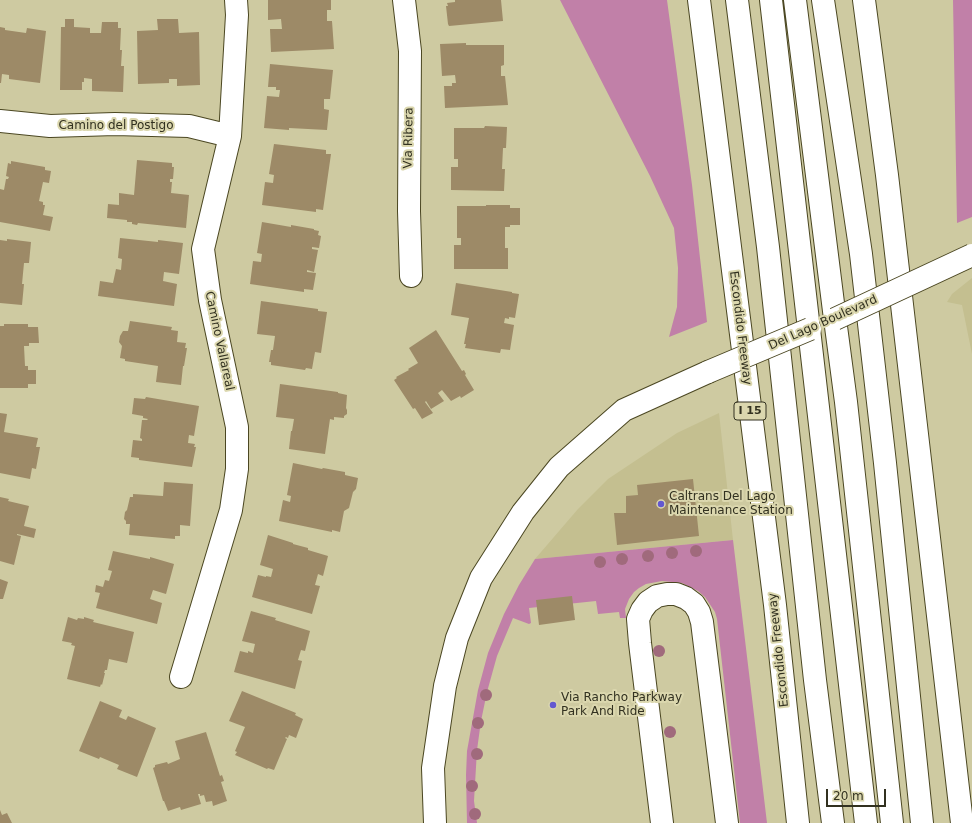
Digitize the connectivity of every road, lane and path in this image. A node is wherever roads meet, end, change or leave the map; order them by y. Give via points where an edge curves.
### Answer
1 (236, 0) edge
2 (404, 0) edge
3 (699, 0) edge
4 (737, 0) edge
5 (772, 0) edge
6 (795, 0) edge
7 (823, 0) edge
8 (864, 0) edge
9 (0, 121) edge
10 (230, 136) junction
11 (972, 255) edge
12 (411, 276) dead end
13 (835, 319) junction
14 (810, 329) junction
15 (181, 677) dead end
16 (434, 823) edge
17 (662, 823) edge
18 (727, 823) edge
19 (798, 823) edge
20 (834, 823) edge
21 (866, 823) edge
22 (892, 823) edge
23 (922, 823) edge
24 (962, 823) edge

1 - 10 main road, Camino Vallareal
2 - 12 main road, Via Ribera via 410,51
3 - 19 main road, Escondido Freeway / I 15 via 775,605
4 - 20 main road via 768,246 815,680
5 - 14 main road
6 - 13 main road
7 - 23 main road via 863,277
8 - 24 main road via 889,191
9 - 10 main road, Camino del Postigo via 50,126 189,126
10 - 15 main road, Camino Vallareal via 203,249 210,300 237,427 237,469 231,510
11 - 13 main road, Del Lago Boulevard, bridge
13 - 14 main road, Del Lago Boulevard
13 - 22 main road
14 - 16 main road, Del Lago Boulevard, bridge via 624,410 559,467 523,512 481,578 457,638 445,686 433,768
14 - 21 main road
17 - 18 main road via 638,619 648,602 666,594 676,594 694,604 702,622

